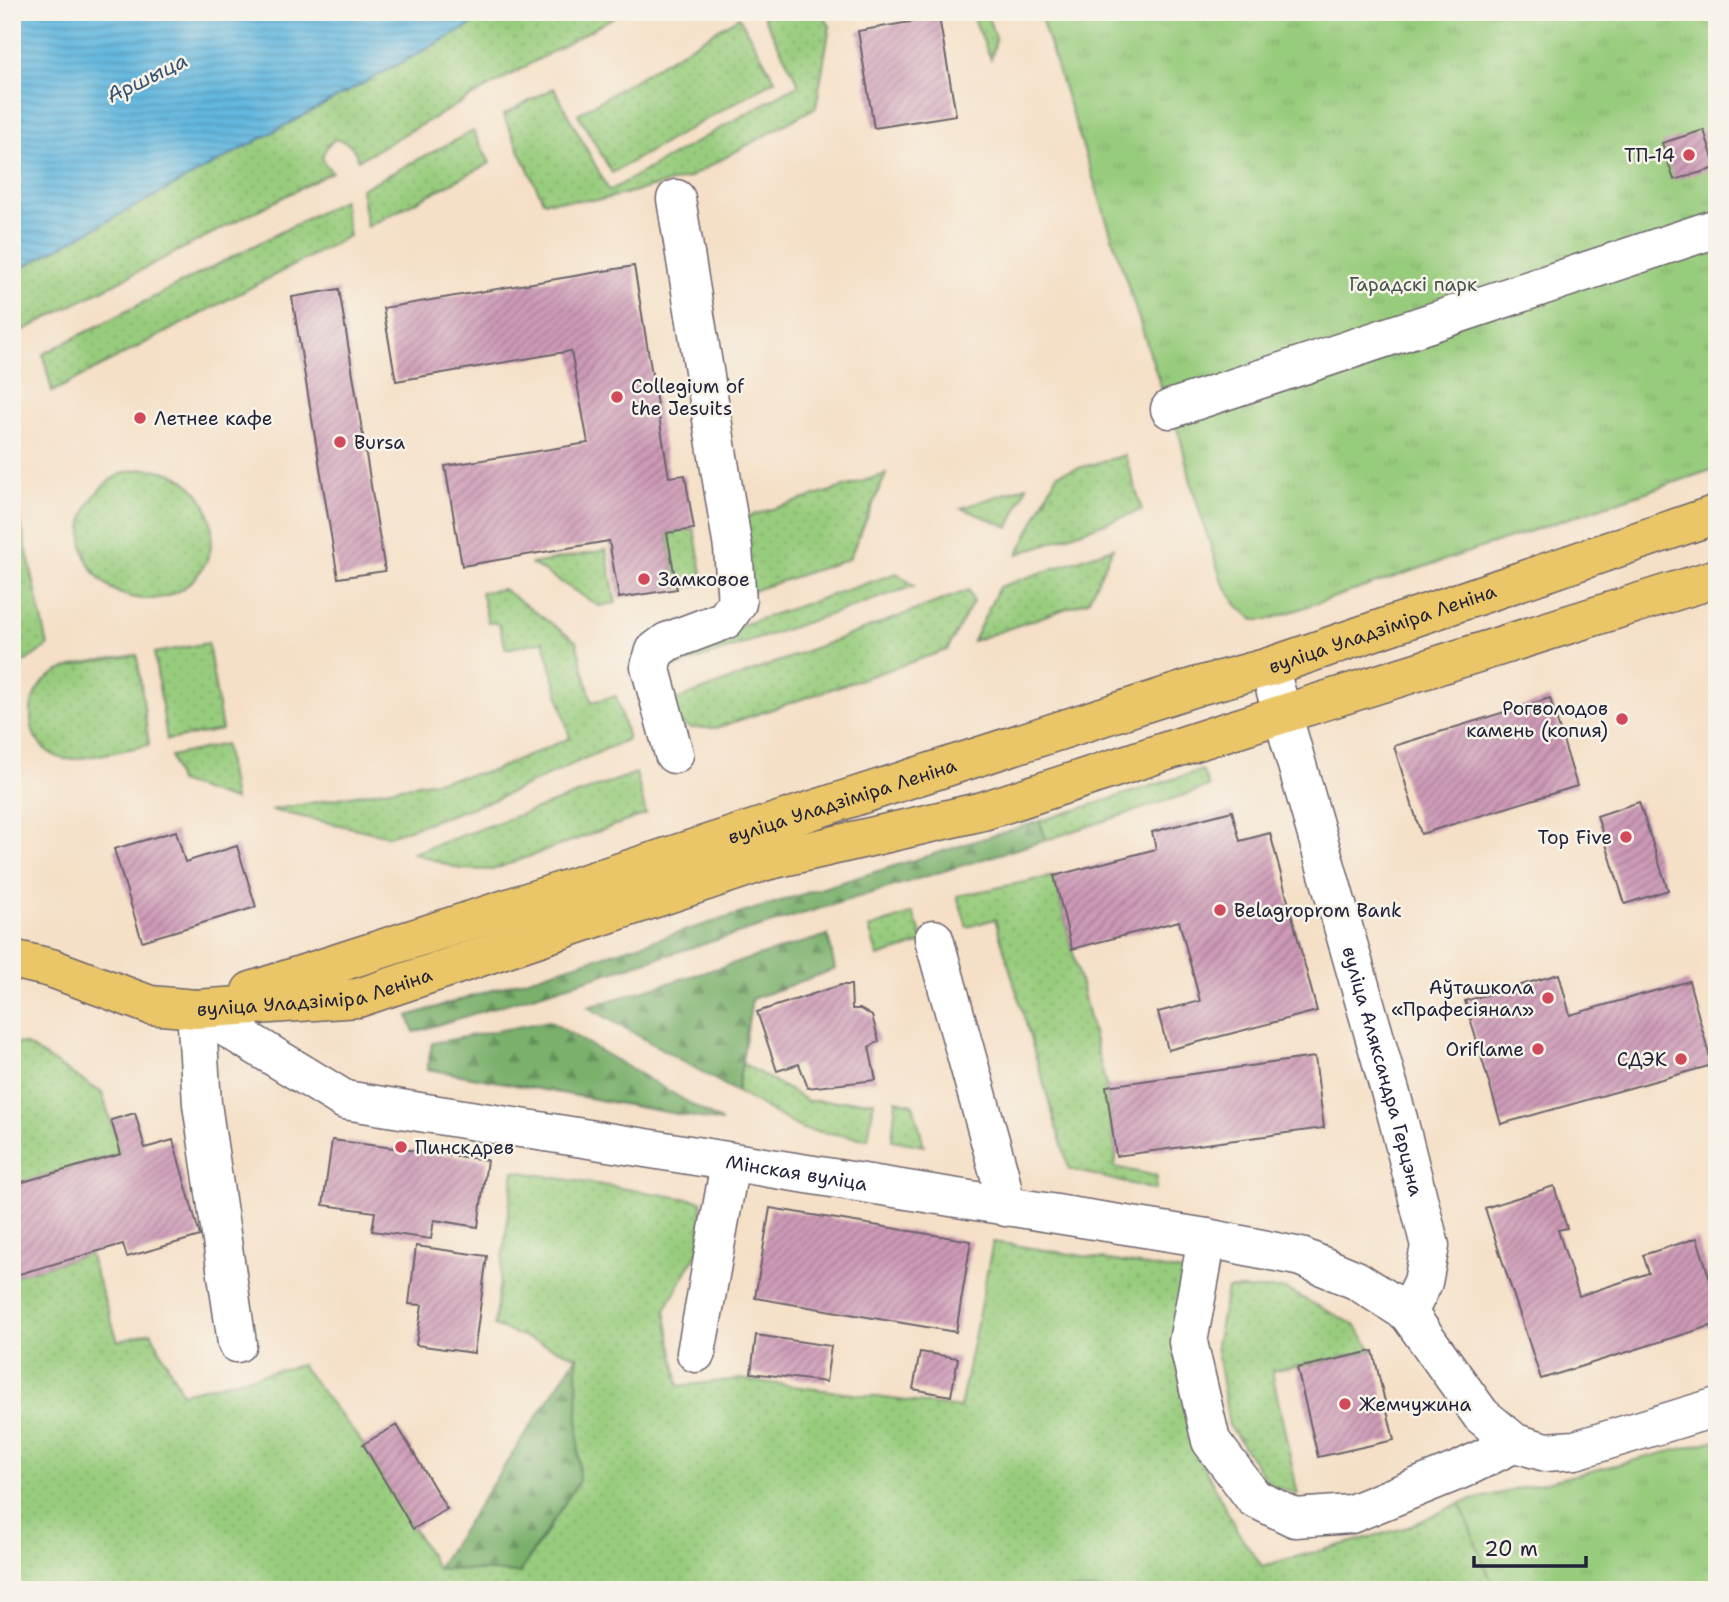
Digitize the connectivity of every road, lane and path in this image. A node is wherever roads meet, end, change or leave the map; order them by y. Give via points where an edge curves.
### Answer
1 (676, 199) dead end
2 (1717, 228) edge
3 (1170, 409) dead end
4 (1717, 514) edge
5 (1717, 578) edge
6 (1269, 667) junction
7 (1283, 716) junction
8 (674, 754) dead end
9 (934, 939) dead end
10 (12, 959) edge
11 (196, 1009) junction
12 (730, 1163) junction
13 (1006, 1207) junction
14 (1207, 1238) junction
15 (1408, 1313) junction
16 (237, 1343) dead end
17 (696, 1353) dead end
18 (1717, 1407) edge
19 (1515, 1443) junction

1 - 8 street via 733,548 737,603 725,620 655,651 650,666
2 - 3 street
4 - 6 main road, вуліца Уладзіміра Леніна
5 - 7 main road, вуліца Уладзіміра Леніна
6 - 7 street, вуліца Аляксандра Герцэна
6 - 11 main road, вуліца Уладзіміра Леніна
7 - 11 main road, вуліца Уладзіміра Леніна via 983,811 766,861 358,998
7 - 15 street, вуліца Аляксандра Герцэна via 1430,1246 1423,1282
9 - 13 street
10 - 11 main road via 51,968 150,1005
11 - 12 street, Мінская вуліца via 345,1100
11 - 16 street via 202,1104
12 - 13 street, Мінская вуліца
12 - 17 street
13 - 14 street, Мінская вуліца
14 - 15 street, Мінская вуліца via 1301,1257 1356,1280
14 - 19 street via 1188,1342 1211,1441 1254,1498 1295,1518 1351,1514
15 - 19 street via 1481,1415
18 - 19 street via 1575,1450 1546,1452

